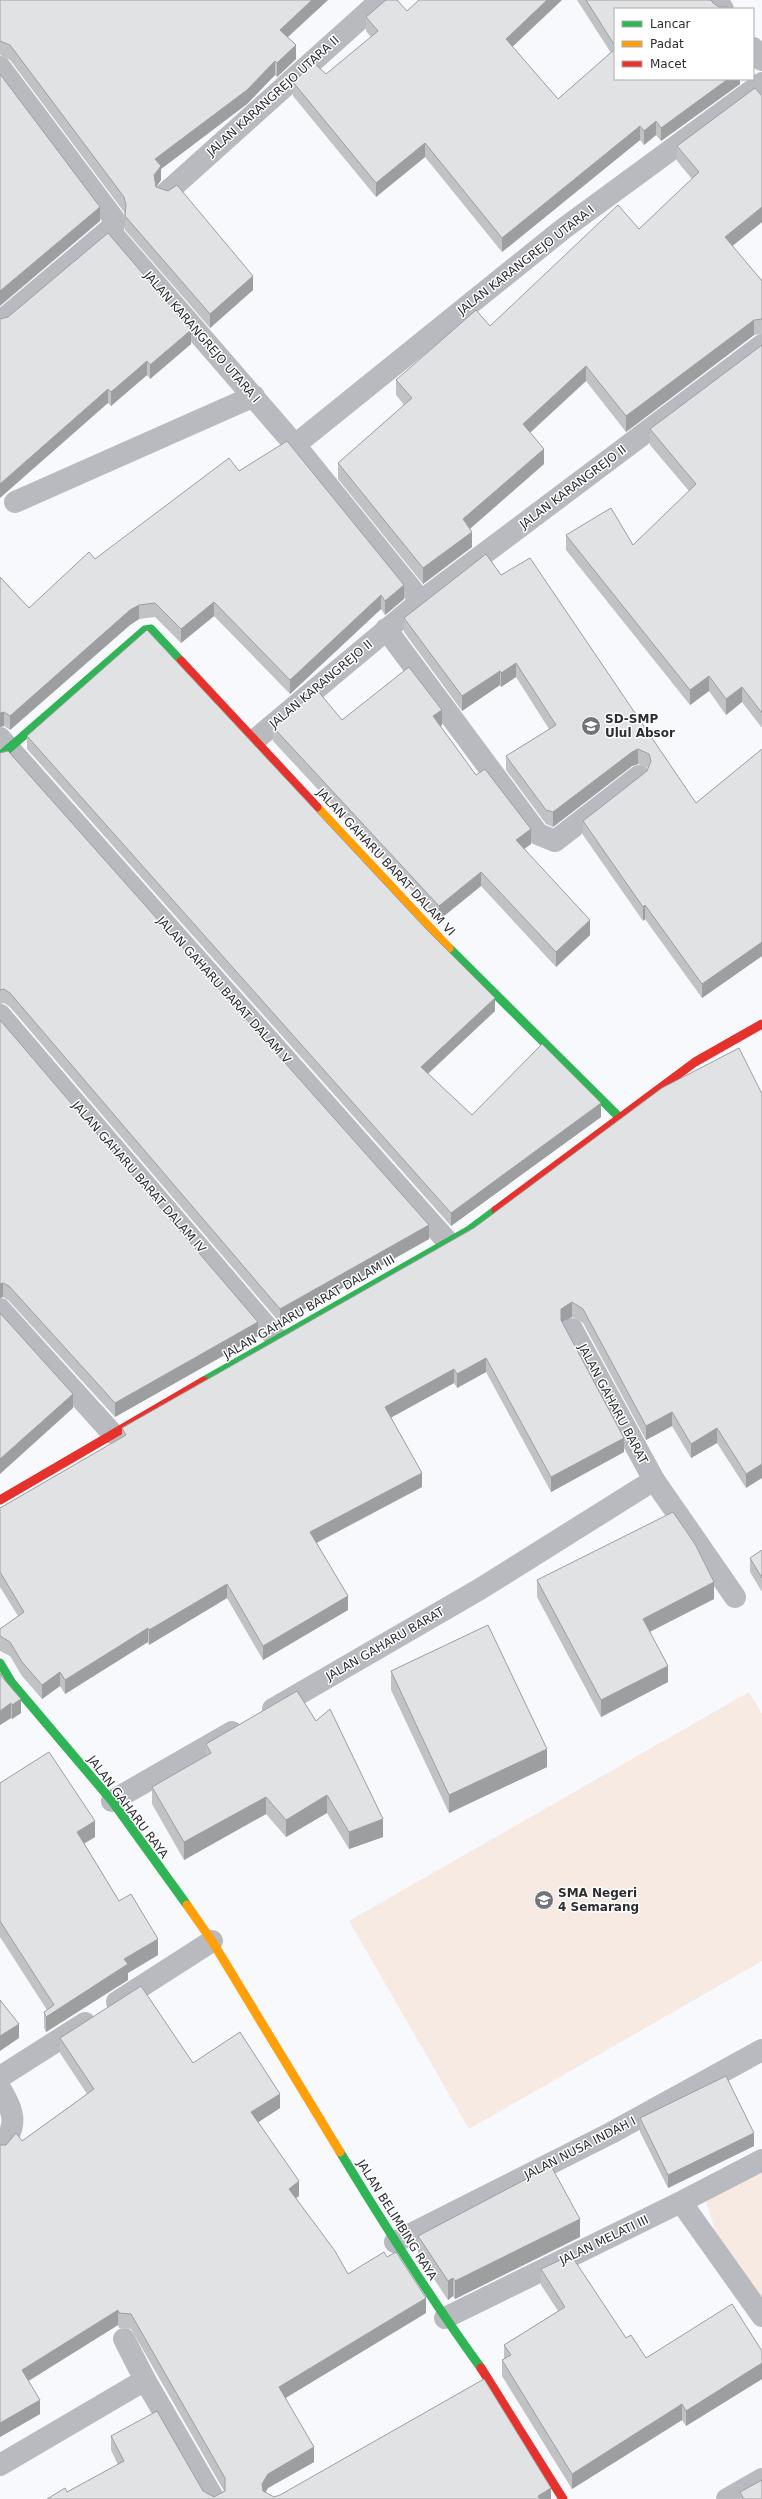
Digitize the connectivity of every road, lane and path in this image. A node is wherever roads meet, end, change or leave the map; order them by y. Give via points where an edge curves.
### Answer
1 (381, 0) edge
2 (716, 0) edge
3 (722, 8) edge
4 (754, 49) edge
5 (762, 60) edge
6 (0, 67) edge
7 (762, 83) edge
8 (166, 193) edge
9 (109, 230) junction
10 (0, 322) edge
11 (762, 345) edge
12 (254, 396) junction
13 (295, 445) junction
14 (14, 502) dead end
15 (421, 601) junction
16 (386, 629) junction
17 (256, 739) junction
18 (3, 747) edge
19 (639, 776) edge
20 (0, 1015) edge
21 (762, 1024) edge
22 (618, 1117) junction
23 (448, 1242) junction
24 (0, 1309) edge
25 (572, 1329) dead end
26 (277, 1339) junction
27 (112, 1433) junction
28 (654, 1480) junction
29 (0, 1500) edge
30 (735, 1597) dead end
31 (0, 1663) edge
32 (112, 1801) junction
33 (214, 1946) junction
34 (762, 2050) edge
35 (0, 2077) edge
36 (5, 2097) edge
37 (0, 2149) edge
38 (762, 2160) edge
39 (681, 2202) junction
40 (395, 2242) junction
41 (762, 2316) edge
42 (445, 2318) junction
43 (124, 2339) dead end
44 (488, 2377) junction
45 (145, 2380) junction
46 (467, 2389) edge
47 (0, 2465) edge
48 (762, 2479) edge
49 (214, 2499) edge
50 (564, 2499) edge
51 (727, 2499) edge

1 - 8 street, JALAN KARANGREJO UTARA II
2 - 3 street
4 - 5 street
6 - 9 street via 114,219 114,225
7 - 13 street, JALAN KARANGREJO UTARA I via 563,229
9 - 10 street
9 - 12 street, JALAN KARANGREJO UTARA I
11 - 15 street, JALAN KARANGREJO II
12 - 13 street, JALAN KARANGREJO UTARA I
12 - 14 street
13 - 15 street, JALAN KARANGREJO UTARA I
15 - 16 street, JALAN KARANGREJO II
16 - 17 street, JALAN KARANGREJO II
16 - 19 street via 538,834 555,841
17 - 18 street, JALAN GAHARU BARAT DALAM VI via 151,629 138,634
17 - 22 street, JALAN GAHARU BARAT DALAM VI via 436,935
18 - 23 street, JALAN GAHARU BARAT DALAM V
20 - 26 street, JALAN GAHARU BARAT DALAM IV
21 - 22 street, JALAN GAHARU BARAT DALAM III via 695,1062
22 - 23 street, JALAN GAHARU BARAT DALAM III via 468,1231
23 - 26 street, JALAN GAHARU BARAT DALAM III
24 - 27 street
25 - 28 street, JALAN GAHARU BARAT
26 - 27 street, JALAN GAHARU BARAT DALAM III
27 - 29 street, JALAN GAHARU BARAT DALAM III
28 - 30 street, JALAN GAHARU BARAT
28 - 32 street, JALAN GAHARU BARAT via 480,1589
31 - 32 street, JALAN GAHARU RAYA via 12,1683
32 - 33 street, JALAN GAHARU RAYA
33 - 35 street
33 - 40 street, JALAN BELIMBING RAYA
34 - 40 street, JALAN NUSA INDAH I via 611,2133
36 - 37 street via 14,2119 9,2135
38 - 39 street, JALAN MELATI III
39 - 41 street
39 - 42 street, JALAN MELATI III
40 - 42 street, JALAN BELIMBING RAYA
42 - 44 street, JALAN BELIMBING RAYA
43 - 45 street
44 - 46 street
44 - 50 street, JALAN BELIMBING RAYA
45 - 47 street
45 - 49 street
48 - 51 street

